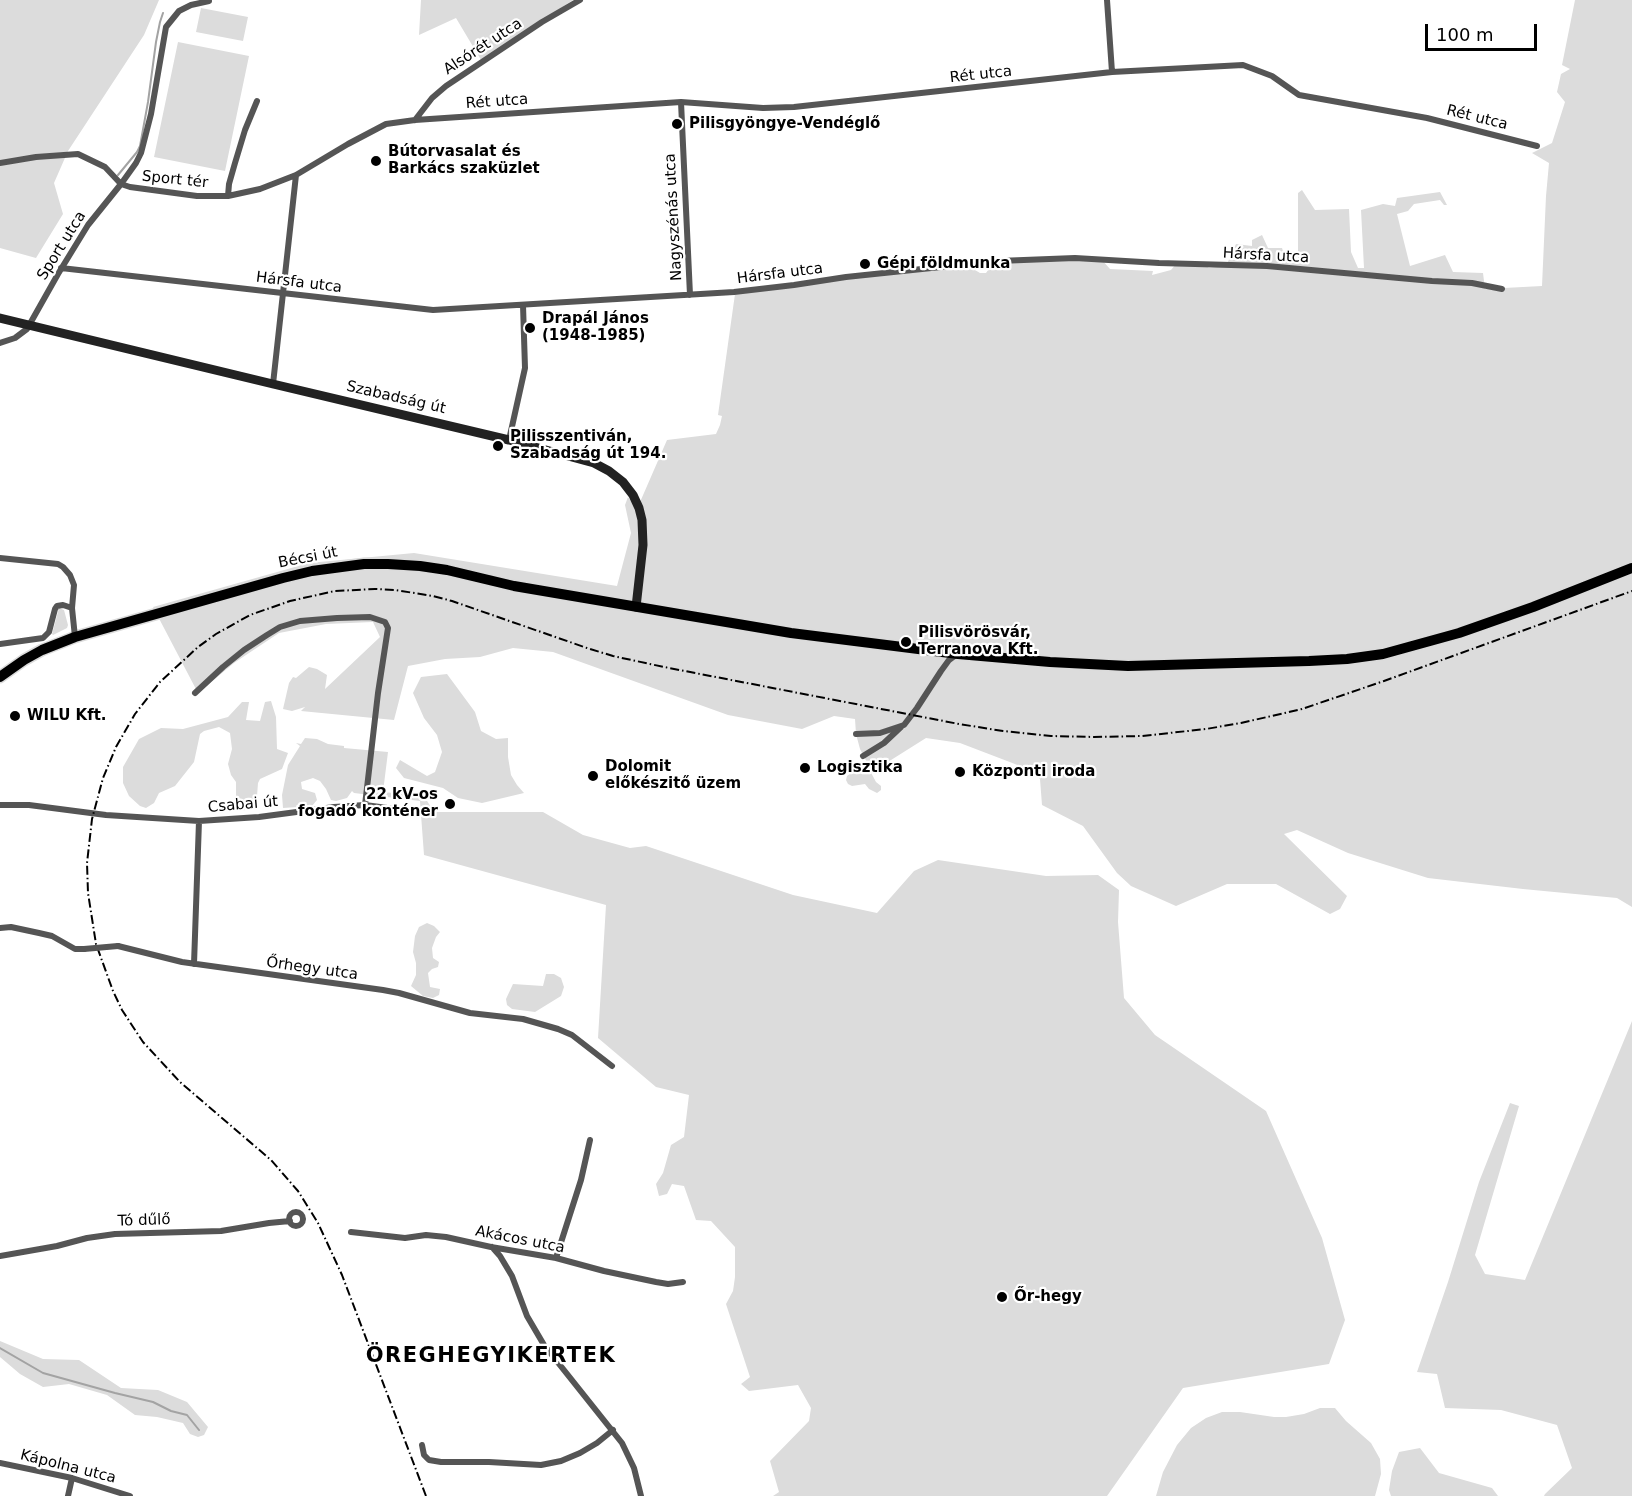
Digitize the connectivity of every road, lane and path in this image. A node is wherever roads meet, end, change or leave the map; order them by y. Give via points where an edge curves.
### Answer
1 (580, 0) edge
2 (1107, 0) edge
3 (209, 2) dead end
4 (1112, 72) junction
5 (257, 101) dead end
6 (681, 102) junction
7 (415, 120) junction
8 (1537, 146) dead end
9 (0, 163) edge
10 (297, 175) junction
11 (121, 184) junction
12 (250, 192) joint
13 (228, 196) junction
14 (61, 268) junction
15 (1502, 289) dead end
16 (284, 294) junction
17 (690, 295) junction
18 (523, 305) junction
19 (0, 318) edge
20 (30, 325) junction
21 (0, 343) edge
22 (273, 384) junction
23 (509, 440) junction
24 (0, 558) edge
25 (1632, 568) edge
26 (636, 607) junction
27 (72, 608) junction
28 (75, 637) junction
29 (0, 644) edge
30 (933, 651) junction
31 (958, 654) junction
32 (941, 671) junction
33 (0, 677) edge
34 (195, 693) dead end
35 (904, 725) junction
36 (856, 734) dead end
37 (863, 756) dead end
38 (0, 805) edge
39 (365, 805) junction
40 (417, 813) dead end
41 (199, 821) junction
42 (0, 928) edge
43 (194, 964) junction
44 (612, 1066) dead end
45 (590, 1140) dead end
46 (290, 1221) dead end
47 (351, 1232) dead end
48 (491, 1247) junction
49 (0, 1256) edge
50 (556, 1258) junction
51 (683, 1282) dead end
52 (613, 1430) junction
53 (422, 1445) dead end
54 (0, 1463) edge
55 (72, 1478) junction
56 (128, 1495) edge
57 (68, 1496) edge
58 (138, 1496) edge
59 (641, 1496) edge

1 - 7 street, Alsórét utca via 446,86
2 - 4 street
3 - 11 street, Sport utca via 191,4 166,27 145,144
4 - 6 street, Rét utca via 794,107
4 - 8 street, Rét utca via 1243,65 1272,76 1299,95 1426,118
5 - 13 street, Sport tér via 245,130
6 - 7 street, Rét utca
6 - 17 street, Nagyszénás utca
7 - 10 street, Rét utca via 386,124
9 - 11 street via 78,154 105,167
10 - 12 street, Rét utca
10 - 16 street
11 - 13 street, Sport tér via 197,196
11 - 14 street, Sport utca via 88,225
12 - 13 street, Sport tér
14 - 16 street, Hársfa utca
14 - 20 street, Sport utca
15 - 17 street, Hársfa utca via 1472,283 1267,266 1075,258 998,261
16 - 18 street, Hársfa utca via 433,310
16 - 22 street
17 - 18 street, Hársfa utca
18 - 23 street via 525,368
19 - 20 main road, Szabadság út
20 - 21 street via 25,333
20 - 22 main road, Szabadság út
22 - 23 main road, Szabadság út
23 - 26 main road, Szabadság út via 594,463 623,482 633,495 642,520 644,545
24 - 27 street via 63,567 74,585
25 - 31 main road, Bécsi út via 1459,633 1383,654 1347,659 1128,666
26 - 28 main road, Bécsi út via 447,570 364,564 283,578
26 - 30 main road, Bécsi út via 791,633
27 - 28 street
27 - 29 street via 57,606 49,632 43,638
28 - 33 main road, Bécsi út via 42,650
30 - 31 main road, Bécsi út
30 - 32 street via 940,658
31 - 32 street
32 - 35 street
34 - 39 street via 244,650 280,627 337,618 370,617 385,622 388,628
35 - 36 street via 880,733
35 - 37 street
38 - 41 street, Csabai út
39 - 40 street, Csabai út
39 - 41 street, Csabai út
41 - 43 street
42 - 43 street, Őrhegy utca, bridge via 52,936 75,949 118,946
43 - 44 street, Őrhegy utca via 383,990 470,1013 523,1018 572,1035
45 - 50 street
46 - 49 street, Tó dűlő via 221,1231 116,1234
47 - 48 street, Akácos utca via 405,1238 446,1237
48 - 50 street, Akácos utca
48 - 52 street via 512,1276 527,1316 544,1345
50 - 51 street, Akácos utca via 656,1282
52 - 53 street via 580,1453 541,1465 429,1460
52 - 59 street via 634,1468
54 - 55 street, Kápolna utca
55 - 56 street, Kápolna utca
55 - 57 street
56 - 58 street, Kápolna utca

